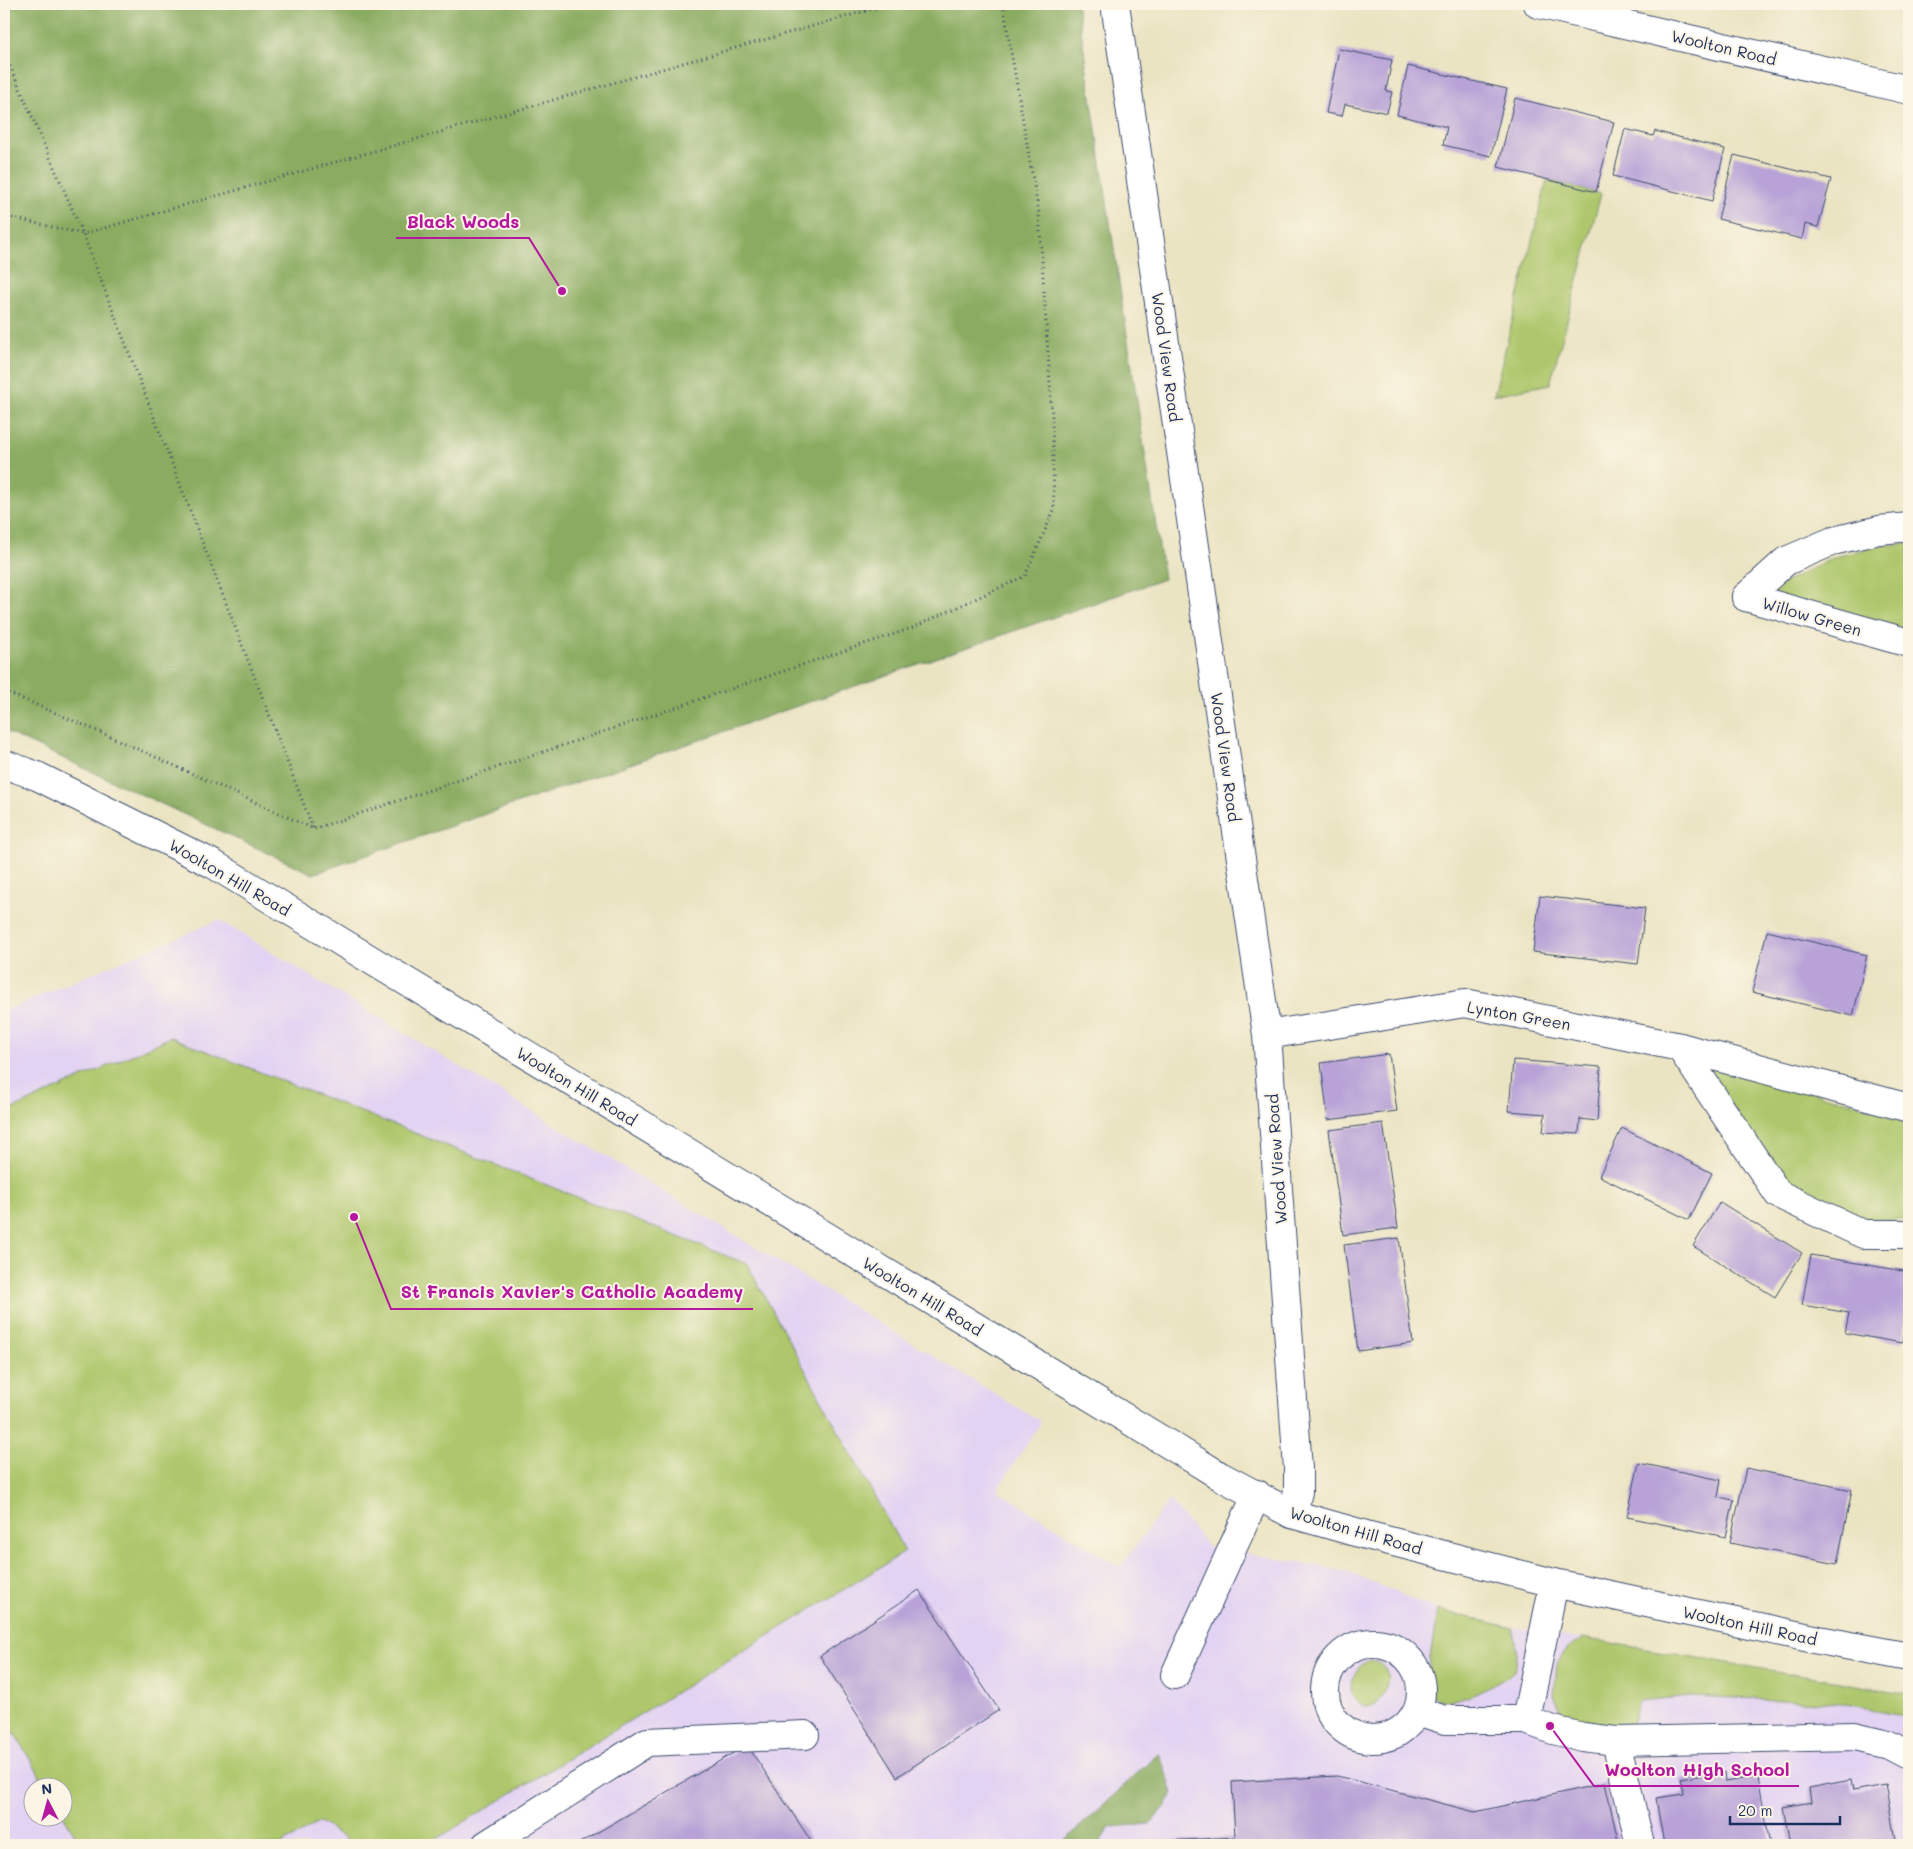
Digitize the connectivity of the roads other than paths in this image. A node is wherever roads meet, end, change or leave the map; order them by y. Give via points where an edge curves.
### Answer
1 (1115, 4) edge
2 (1538, 4) edge
3 (1909, 90) edge
4 (1909, 527) edge
5 (1909, 644) edge
6 (4, 764) edge
7 (1267, 1035) junction
8 (1680, 1047) junction
9 (1909, 1108) edge
10 (1909, 1234) edge
11 (1257, 1494) junction
12 (1292, 1514) junction
13 (1554, 1582) junction
14 (1909, 1658) edge
15 (1175, 1675) dead end
16 (1417, 1711) dead end
17 (1526, 1720) junction
18 (805, 1735) dead end
19 (1616, 1741) junction
20 (1909, 1755) edge
21 (486, 1845) edge
22 (1640, 1845) edge

1 - 7 street, Wood View Road
2 - 3 street, Woolton Road
4 - 5 street, Willow Green via 1833,541 1786,561 1746,597
6 - 11 street, Woolton Hill Road via 37,776 213,864 1220,1476
7 - 8 street, Lynton Green via 1465,1003
7 - 12 street, Wood View Road via 1298,1470 1298,1492
8 - 9 street, Lynton Green
8 - 10 street via 1778,1194 1863,1234
11 - 12 street, Woolton Hill Road
11 - 15 street
12 - 13 street, Woolton Hill Road
13 - 14 street, Woolton Hill Road
13 - 17 street
16 - 17 street via 1445,1720
17 - 19 street via 1575,1736
18 - 21 street via 647,1742
19 - 20 street via 1855,1736 1888,1744
19 - 22 street

